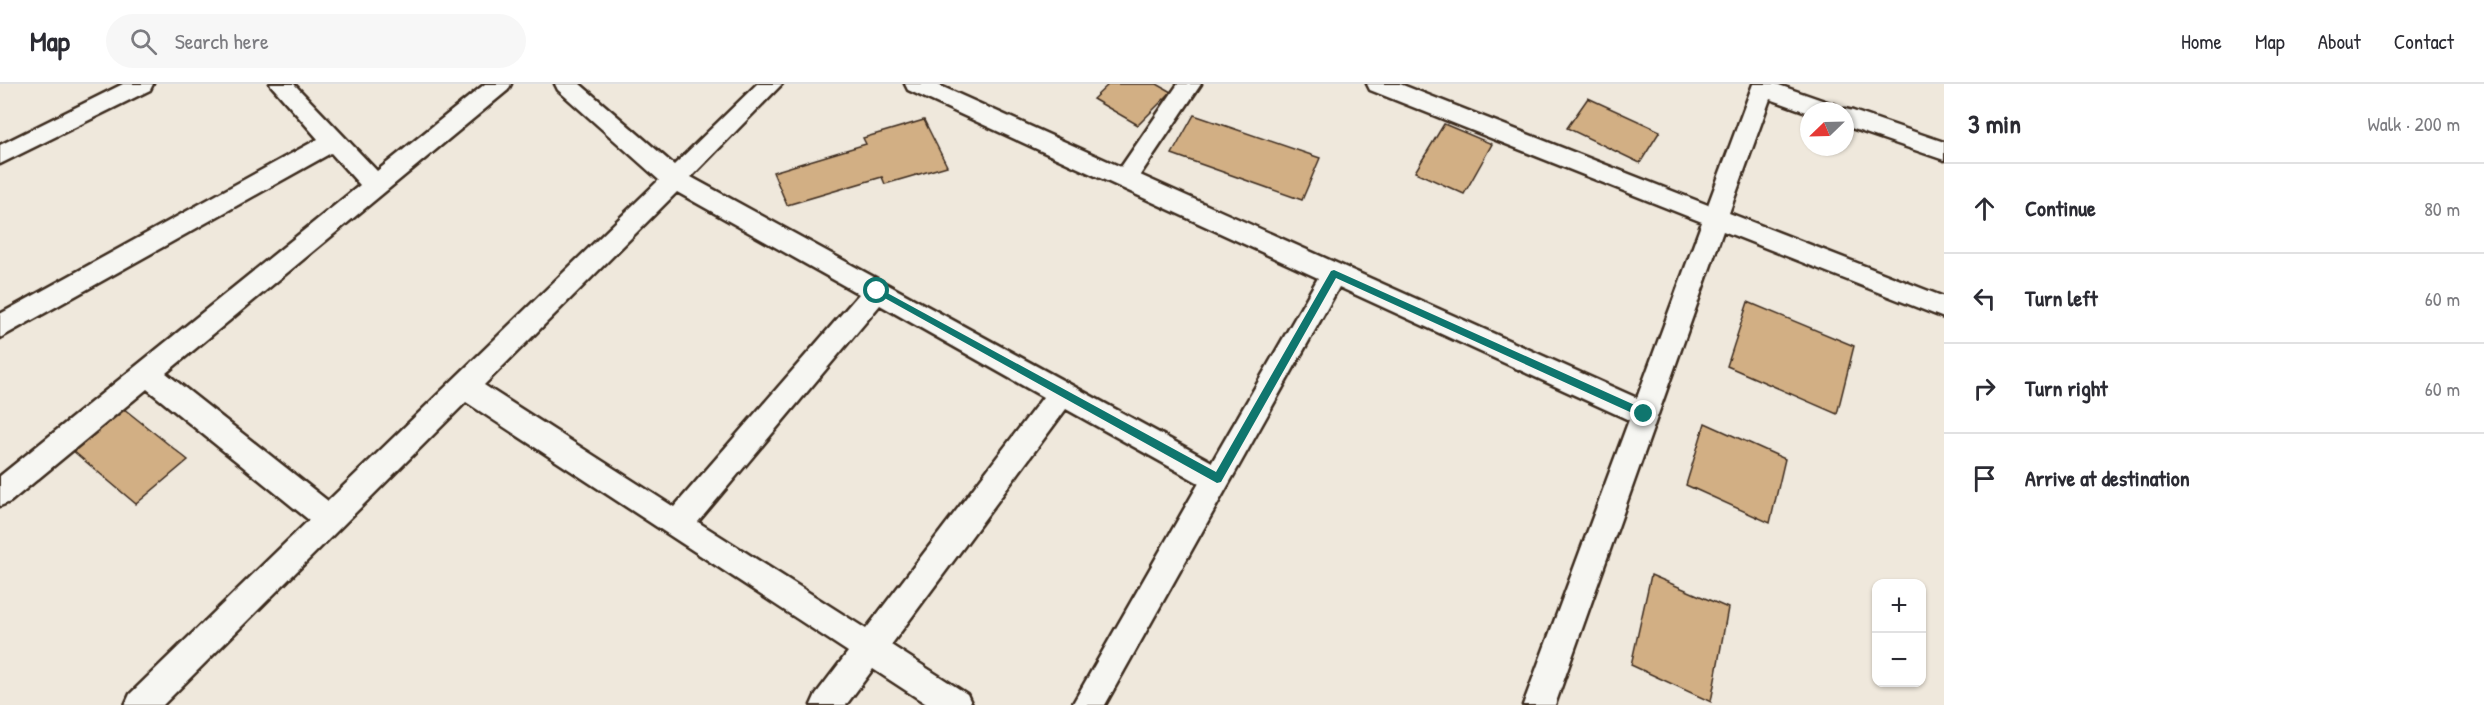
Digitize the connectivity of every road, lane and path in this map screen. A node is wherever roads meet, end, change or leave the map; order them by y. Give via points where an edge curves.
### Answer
1 (142, 84) edge
2 (281, 84) edge
3 (500, 84) edge
4 (566, 84) edge
5 (771, 84) edge
6 (916, 84) edge
7 (1190, 84) edge
8 (1378, 84) edge
9 (1443, 84) edge
10 (1763, 86) edge
11 (1805, 102) edge
12 (1430, 105) junction
13 (1854, 120) edge
14 (334, 141) junction
15 (1944, 152) edge
16 (0, 155) edge
17 (674, 179) junction
18 (1125, 179) junction
19 (376, 186) junction
20 (1716, 218) junction
21 (1334, 273) junction
22 (877, 291) junction
23 (1944, 308) edge
24 (0, 327) edge
25 (146, 374) junction
26 (463, 386) junction
27 (1062, 393) junction
28 (1644, 414) junction
29 (1217, 479) junction
30 (0, 493) edge
31 (329, 519) junction
32 (676, 525) junction
33 (870, 649) junction
34 (141, 705) edge
35 (827, 705) edge
36 (956, 705) edge
37 (1088, 705) edge
38 (1539, 705) edge

1 - 16 street
2 - 14 street
3 - 19 street
4 - 17 street
5 - 17 street
6 - 18 street
7 - 18 street
8 - 12 street
9 - 12 street
10 - 11 street
10 - 20 street
12 - 20 street
13 - 15 street
14 - 19 street
14 - 24 street
17 - 22 street
17 - 26 street
18 - 21 street
19 - 25 street
20 - 23 street
20 - 28 street
21 - 28 street
21 - 29 street
22 - 27 street
22 - 32 street
25 - 30 street
25 - 31 street
26 - 31 street
26 - 32 street
27 - 29 street
27 - 33 street
28 - 38 street
29 - 37 street
31 - 34 street
32 - 33 street
33 - 35 street
33 - 36 street

